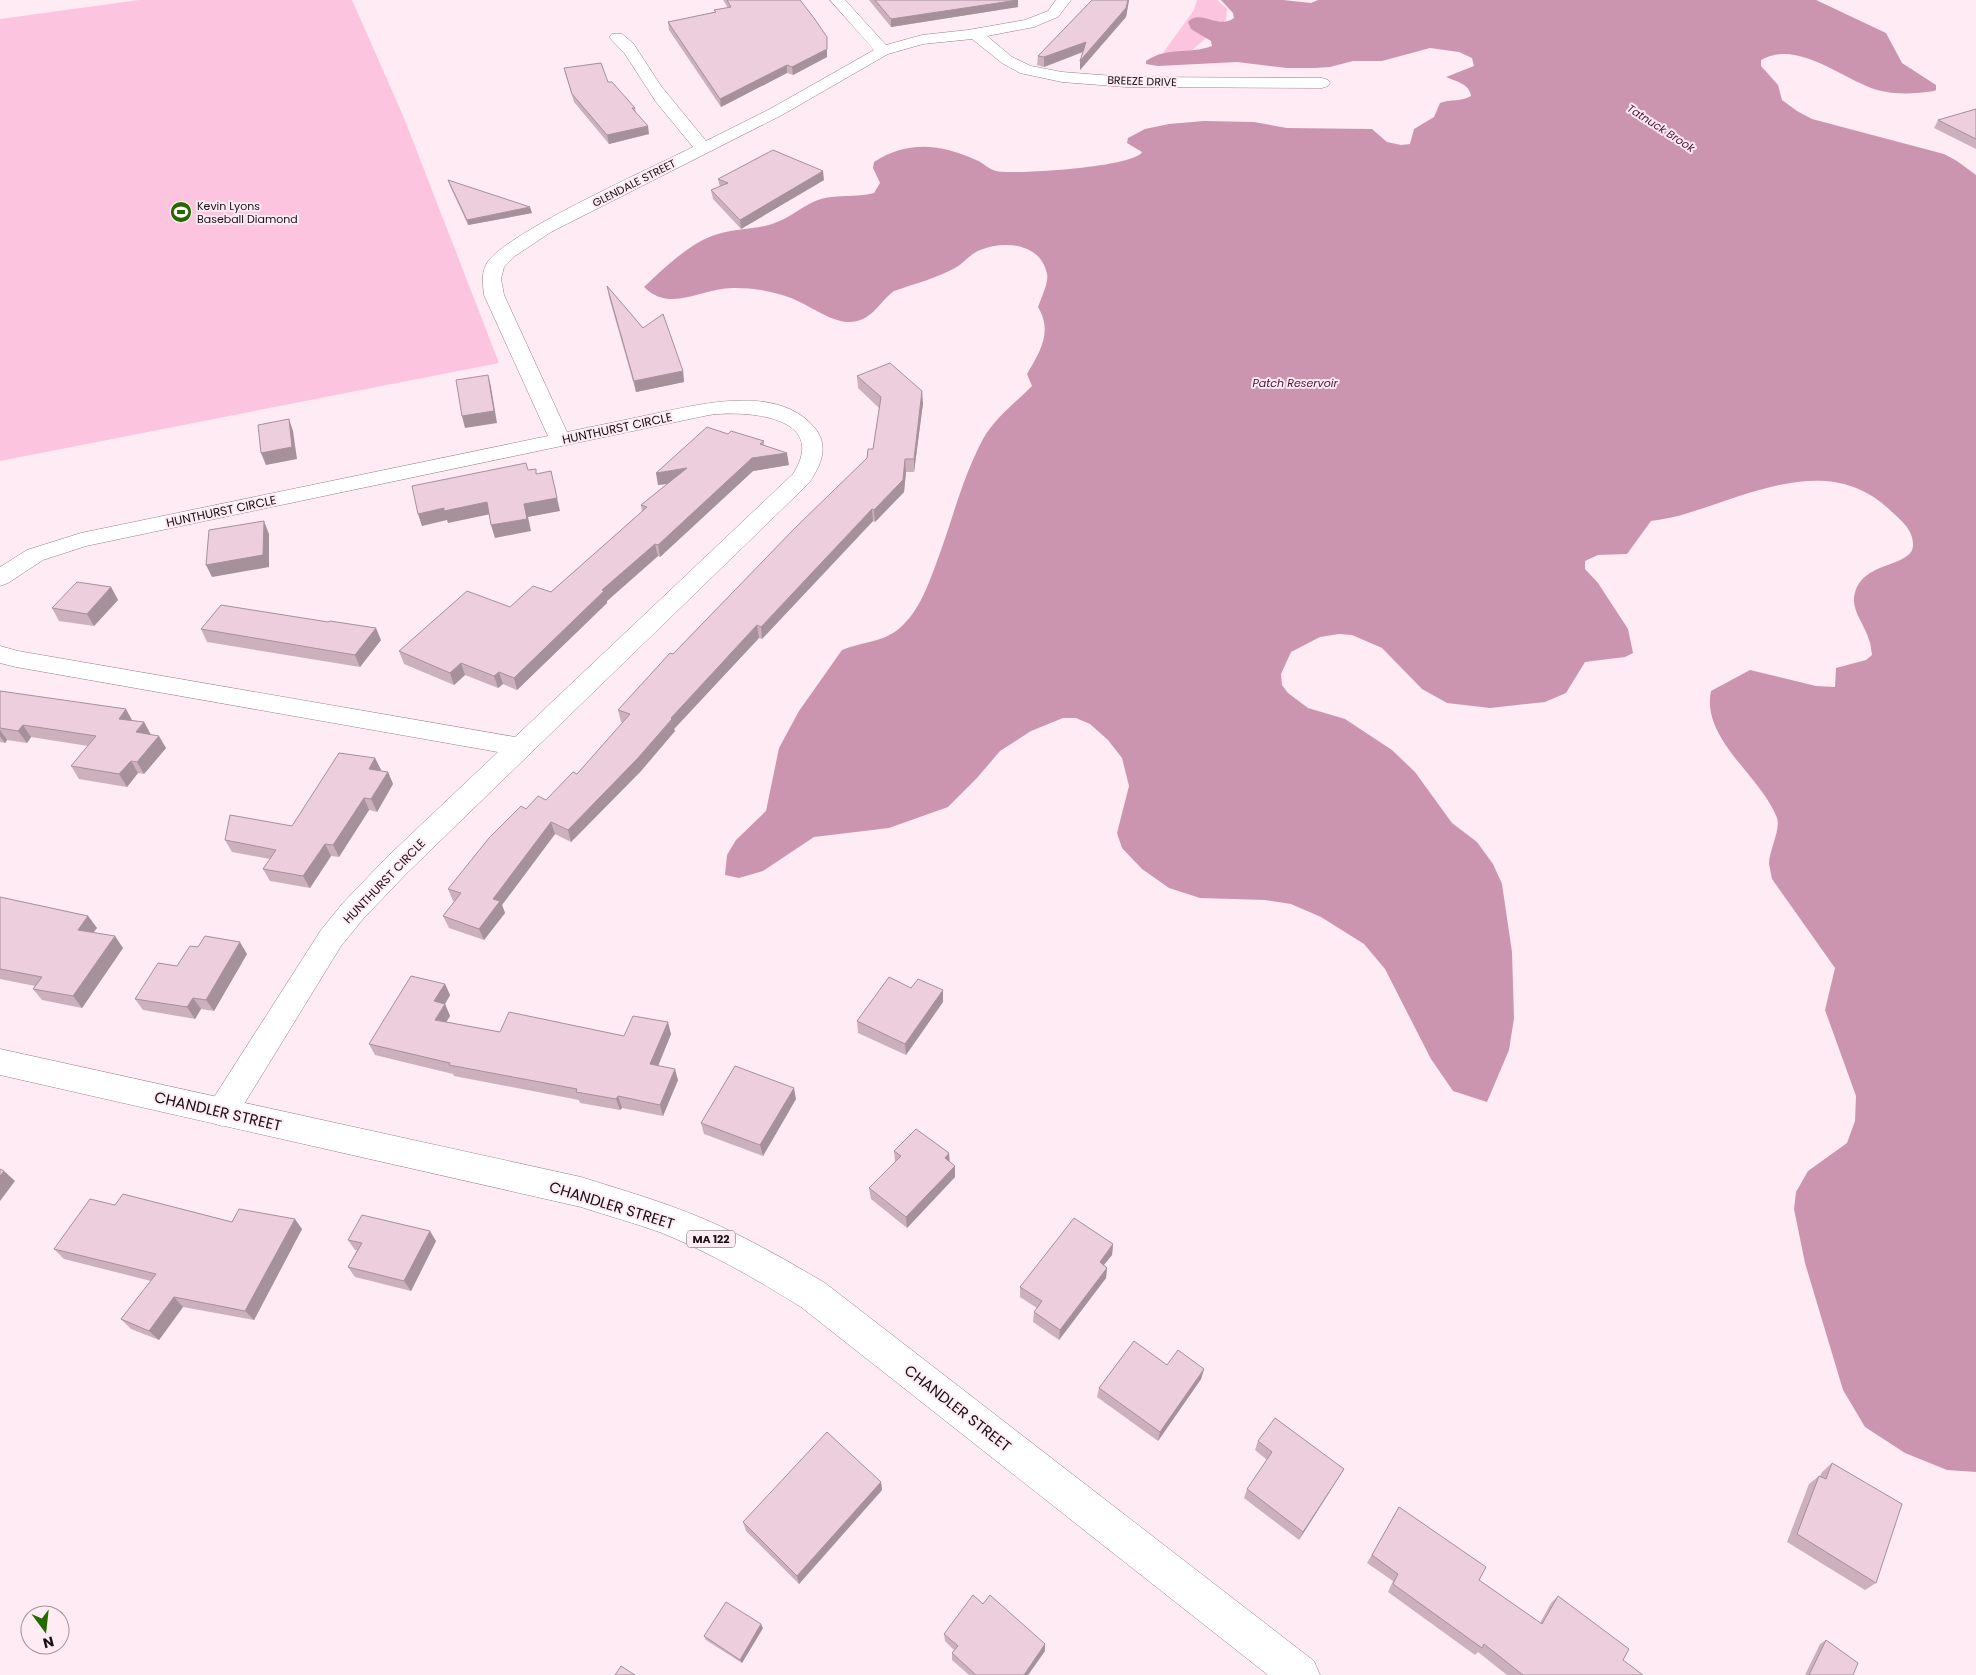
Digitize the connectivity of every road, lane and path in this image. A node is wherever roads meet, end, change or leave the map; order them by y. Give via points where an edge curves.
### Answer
1 (837, 0) edge
2 (1064, 0) edge
3 (975, 34) junction
4 (618, 37) dead end
5 (884, 51) junction
6 (1322, 83) dead end
7 (703, 148) junction
8 (560, 440) junction
9 (0, 578) edge
10 (0, 654) edge
11 (521, 747) junction
12 (0, 1062) edge
13 (222, 1112) junction
14 (1300, 1675) edge

1 - 5 street
2 - 3 street, GLENDALE STREET via 1054,14 1043,20
3 - 5 street, GLENDALE STREET via 922,40
3 - 6 street, BREEZE DRIVE via 1013,64 1062,77 1126,82
4 - 7 street via 634,54 670,110
5 - 7 street, GLENDALE STREET via 776,112
7 - 8 street, GLENDALE STREET via 544,228 508,252 495,265 492,279 494,295
8 - 9 street, HUNTHURST CIRCLE via 73,542 35,555
8 - 11 street, HUNTHURST CIRCLE via 709,409 742,406 775,412 796,422 810,436 814,453 801,478
10 - 11 street
11 - 13 street, HUNTHURST CIRCLE via 352,910
12 - 13 street, CHANDLER STREET / MA 122
13 - 14 street, CHANDLER STREET / MA 122 via 581,1192 673,1222 771,1269 813,1295

